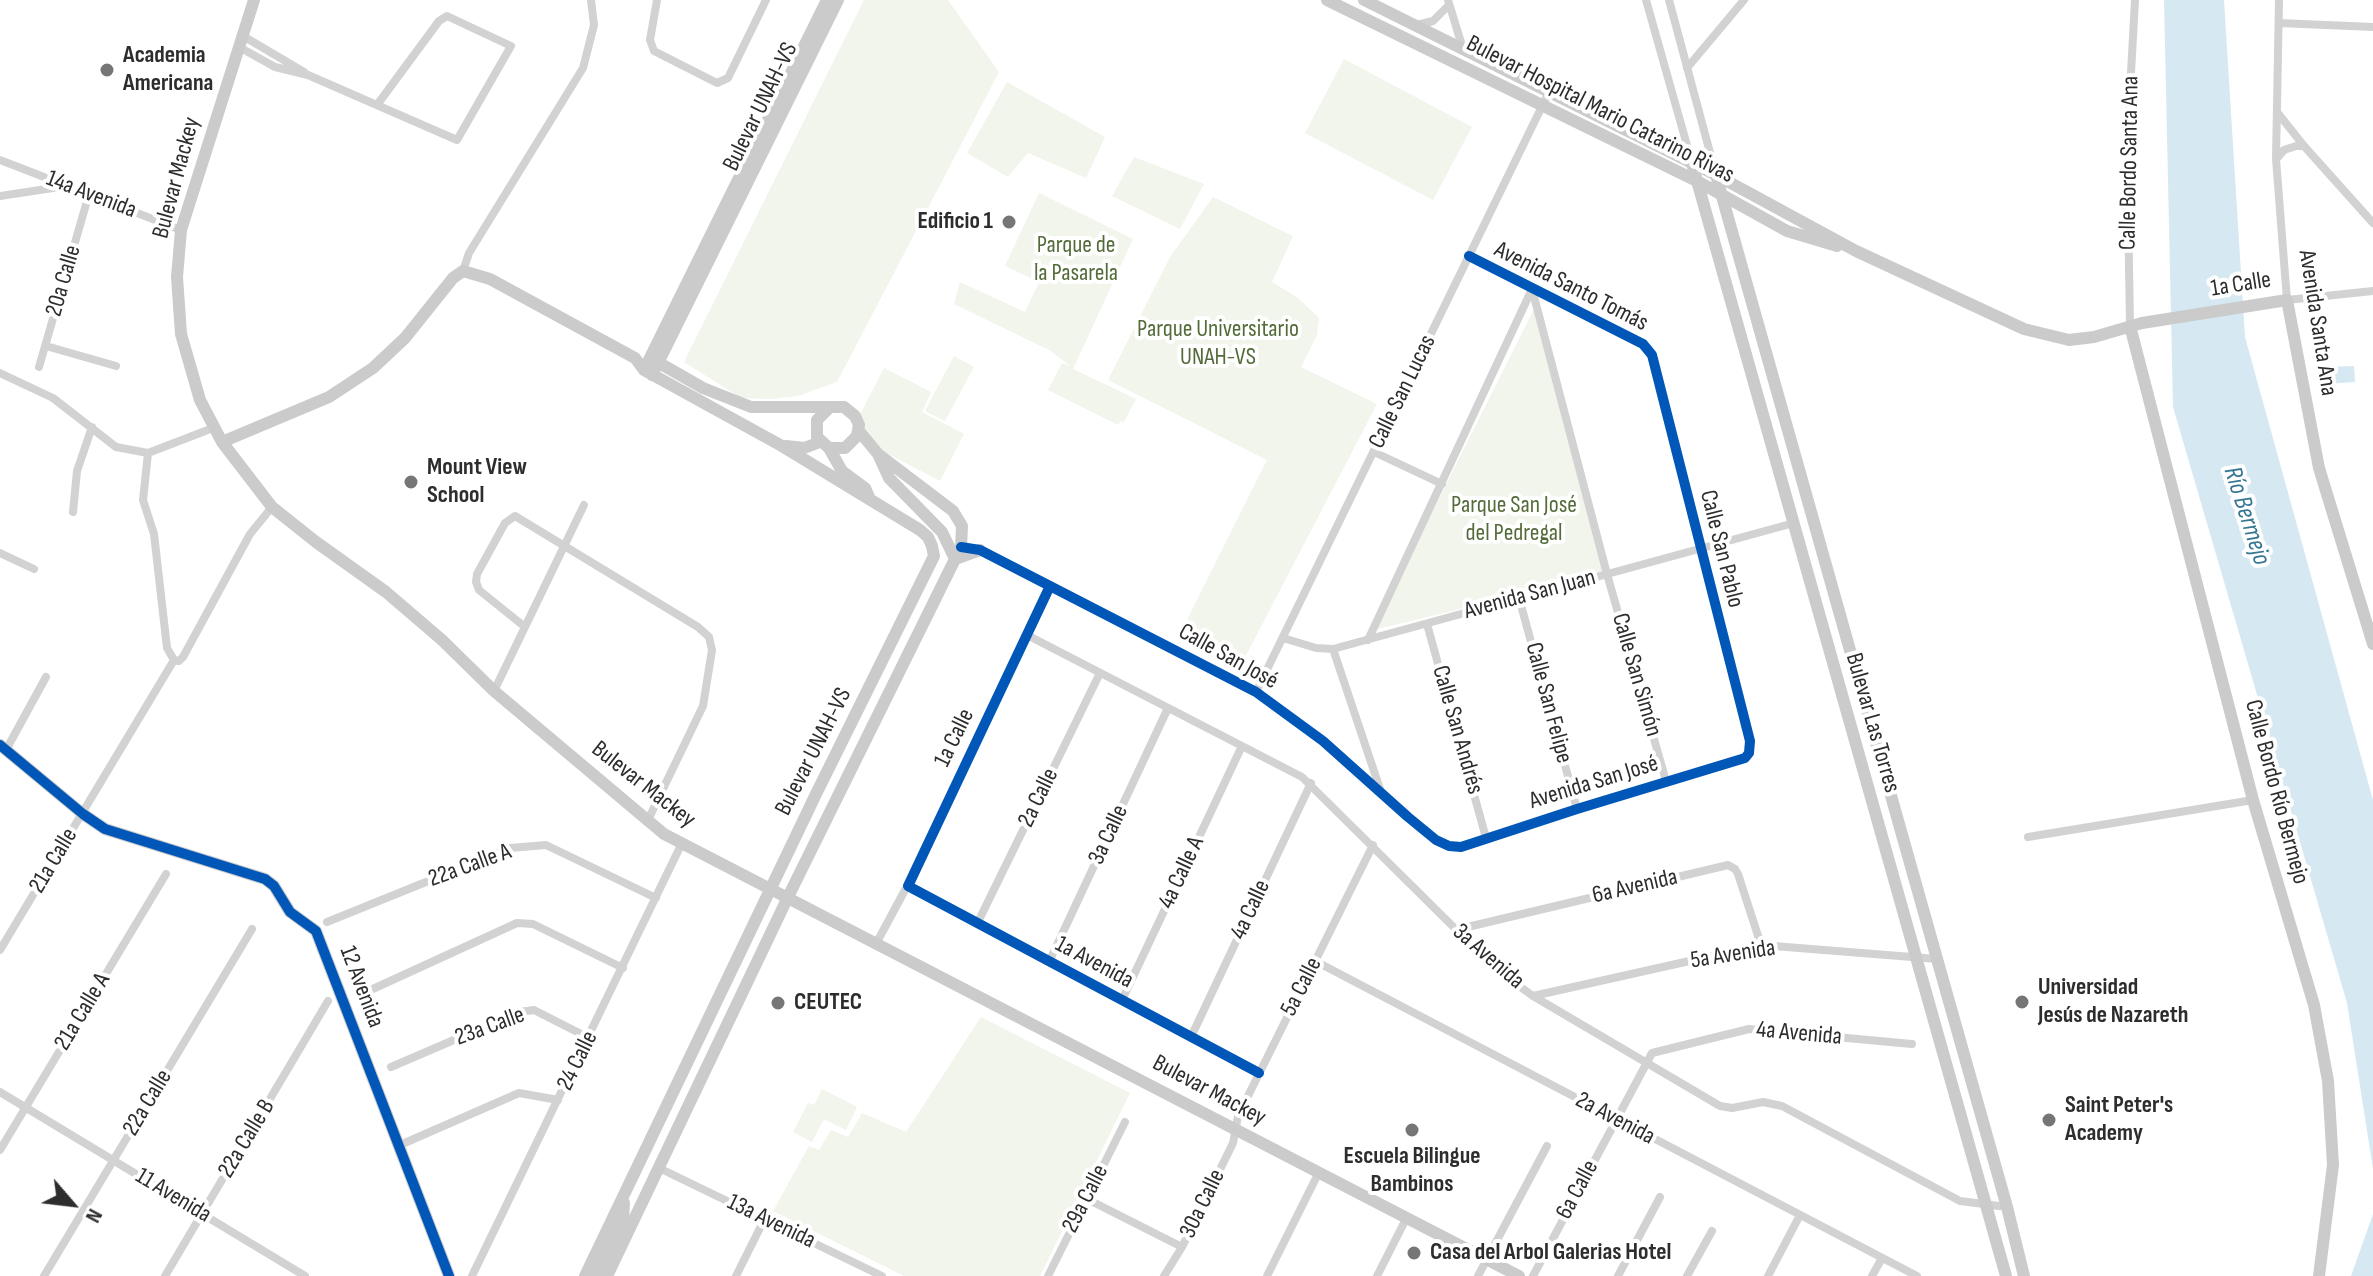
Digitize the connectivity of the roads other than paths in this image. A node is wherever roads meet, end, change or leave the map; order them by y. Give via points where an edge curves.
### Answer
1 (254, 0) edge
2 (591, 0) edge
3 (657, 0) edge
4 (766, 0) edge
5 (827, 0) edge
6 (838, 0) edge
7 (1327, 0) edge
8 (1364, 0) edge
9 (1646, 0) edge
10 (1669, 0) edge
11 (1744, 0) edge
12 (2135, 0) edge
13 (2279, 0) edge
14 (1449, 3) edge
15 (822, 21) junction
16 (2279, 23) junction
17 (1414, 25) junction
18 (2373, 27) edge
19 (241, 42) junction
20 (1464, 49) junction
21 (268, 50) junction
22 (264, 61) junction
23 (1687, 68) junction
24 (308, 75) junction
25 (1546, 98) junction
26 (377, 105) junction
27 (2277, 112) junction
28 (2304, 146) junction
29 (2276, 159) junction
30 (0, 160) edge
31 (1692, 163) junction
32 (1716, 175) junction
33 (1697, 181) junction
34 (67, 186) junction
35 (89, 194) junction
36 (0, 196) edge
37 (1724, 196) junction
38 (2373, 223) edge
39 (181, 230) junction
40 (1856, 251) junction
41 (1469, 256) junction
42 (463, 271) junction
43 (1532, 289) junction
44 (2373, 291) edge
45 (2287, 300) junction
46 (2165, 320) joint
47 (2130, 326) junction
48 (46, 346) junction
49 (1652, 355) joint
50 (116, 366) dead end
51 (651, 366) junction
52 (39, 367) dead end
53 (0, 373) edge
54 (829, 408) junction
55 (92, 427) junction
56 (213, 428) junction
57 (859, 431) junction
58 (222, 442) junction
59 (825, 445) junction
60 (782, 446) junction
61 (1374, 452) junction
62 (148, 453) junction
63 (878, 454) junction
64 (1442, 484) junction
65 (871, 500) junction
66 (584, 505) dead end
67 (272, 507) junction
68 (73, 512) dead end
69 (1794, 523) junction
70 (565, 546) junction
71 (1700, 548) junction
72 (980, 550) joint
73 (0, 553) edge
74 (958, 553) junction
75 (34, 569) dead end
76 (1607, 574) junction
77 (1050, 586) junction
78 (1519, 598) junction
79 (2369, 614) edge
80 (1427, 624) junction
81 (525, 627) junction
82 (1027, 635) junction
83 (1283, 638) junction
84 (1368, 640) junction
85 (2373, 644) edge
86 (1333, 649) junction
87 (174, 660) junction
88 (1100, 673) junction
89 (46, 677) dead end
90 (494, 691) junction
91 (1256, 692) junction
92 (1168, 708) junction
93 (1242, 746) junction
94 (2, 748) edge
95 (1749, 753) joint
96 (1666, 781) junction
97 (1311, 783) junction
98 (1381, 792) junction
99 (2253, 800) junction
100 (1577, 809) junction
101 (83, 814) junction
102 (647, 822) junction
103 (2028, 837) dead end
104 (1486, 838) junction
105 (681, 845) junction
106 (1373, 845) junction
107 (1449, 846) joint
108 (166, 874) dead end
109 (771, 889) junction
110 (908, 889) junction
111 (788, 897) junction
112 (656, 898) junction
113 (327, 922) dead end
114 (977, 924) junction
115 (252, 929) dead end
116 (1455, 930) junction
117 (877, 942) junction
118 (1761, 945) junction
119 (0, 950) edge
120 (1914, 956) junction
121 (1937, 959) junction
122 (1315, 961) junction
123 (1049, 962) junction
124 (623, 968) junction
125 (364, 993) dead end
126 (1533, 996) junction
127 (1122, 1000) junction
128 (328, 1001) dead end
129 (1191, 1037) junction
130 (589, 1038) junction
131 (1912, 1044) dead end
132 (1646, 1063) junction
133 (391, 1067) dead end
134 (1259, 1073) junction
135 (0, 1092) edge
136 (558, 1100) junction
137 (26, 1108) junction
138 (1615, 1120) junction
139 (1125, 1122) dead end
140 (1235, 1130) junction
141 (400, 1145) junction
142 (1547, 1146) dead end
143 (0, 1150) edge
144 (114, 1161) junction
145 (659, 1168) junction
146 (1319, 1172) junction
147 (624, 1196) junction
148 (1660, 1197) dead end
149 (1087, 1199) junction
150 (1986, 1205) junction
151 (2007, 1207) junction
152 (202, 1214) junction
153 (1800, 1215) junction
154 (1407, 1217) junction
155 (764, 1220) junction
156 (1712, 1231) dead end
157 (1182, 1247) junction
158 (1882, 1258) junction
159 (1487, 1259) junction
160 (44, 1276) edge
161 (165, 1276) edge
162 (305, 1276) edge
163 (449, 1276) edge
164 (472, 1276) edge
165 (585, 1276) edge
166 (596, 1276) edge
167 (607, 1276) edge
168 (736, 1276) edge
169 (882, 1276) edge
170 (1048, 1276) edge
171 (1164, 1276) edge
172 (1267, 1276) edge
173 (1377, 1276) edge
174 (1478, 1276) edge
175 (1519, 1276) edge
176 (1533, 1276) edge
177 (1618, 1276) edge
178 (1687, 1276) edge
179 (1768, 1276) edge
180 (1872, 1276) edge
181 (1917, 1276) edge
182 (2006, 1276) edge
183 (2024, 1276) edge
184 (2319, 1276) edge

1 - 19 main road, Bulevar Mackey
2 - 42 street via 594,25 583,68
3 - 4 street via 650,40 654,51 717,83 728,78
5 - 15 main road, Bulevar UNAH-VS
6 - 15 main road, Bulevar UNAH-VS
7 - 25 main road, Bulevar Hospital Mario Catarino Rivas
8 - 17 main road, Bulevar Hospital Mario Catarino Rivas
9 - 31 street
10 - 23 street
11 - 23 street
12 - 47 street, Calle Bordo Santa Ana via 2127,146
13 - 16 street, Avenida Santa Ana
14 - 17 street via 1433,21
14 - 20 street
15 - 51 main road, Bulevar UNAH-VS
16 - 18 street
16 - 27 street, Avenida Santa Ana
17 - 20 main road, Bulevar Hospital Mario Catarino Rivas
19 - 21 street
19 - 22 street
19 - 39 main road, Bulevar Mackey
20 - 25 main road, Bulevar Hospital Mario Catarino Rivas
21 - 22 street
21 - 24 street
22 - 24 street
23 - 32 street
24 - 26 street
25 - 31 main road, Bulevar Hospital Mario Catarino Rivas
25 - 33 main road, Bulevar Hospital Mario Catarino Rivas
25 - 41 street, Calle San Lucas
26 - 26 street via 457,140 511,46 447,16
27 - 28 street
27 - 29 street, Avenida Santa Ana
28 - 29 street via 2284,150
28 - 38 street
29 - 45 street, Avenida Santa Ana
30 - 34 street, 14a Avenida
31 - 32 main road, Bulevar Hospital Mario Catarino Rivas
31 - 33 main road, Bulevar Las Torres
32 - 37 main road, Bulevar Las Torres
32 - 40 main road, Bulevar Hospital Mario Catarino Rivas
33 - 37 main road, Bulevar Hospital Mario Catarino Rivas
33 - 69 main road, Bulevar Las Torres
34 - 35 street, 14a Avenida
34 - 36 street
35 - 39 street, 14a Avenida
35 - 48 street, 20a Calle
37 - 40 main road, Bulevar Hospital Mario Catarino Rivas via 1787,231
37 - 121 main road, Bulevar Las Torres
39 - 56 main road, Bulevar Mackey via 181,334
40 - 47 main road, Bulevar Hospital Mario Catarino Rivas via 2049,337 2094,337
41 - 43 street, Avenida Santo Tomás
41 - 61 street, Calle San Lucas
42 - 51 main road via 490,279
42 - 58 main road via 373,368 329,397
43 - 49 street, Avenida Santo Tomás via 1643,344
43 - 64 street
43 - 76 street, Calle San Simón
44 - 45 street, 1a Calle
45 - 46 main road, 1a Calle
45 - 79 main road, Avenida Santa Ana via 2319,468
46 - 47 main road, Bulevar Hospital Mario Catarino Rivas
47 - 99 main road, Calle Bordo Río Bermejo
48 - 50 street
48 - 52 street, 20a Calle
49 - 71 street, Calle San Pablo
51 - 54 main road via 751,407
51 - 60 main road, Bulevar UNAH-VS
53 - 55 street via 53,398
54 - 57 main road via 848,409
54 - 59 main road via 817,420 816,431
55 - 62 street via 116,447
55 - 68 street via 77,471
56 - 58 main road, Bulevar Mackey
56 - 62 street
57 - 59 main road via 850,445
57 - 63 main road
58 - 67 main road, Bulevar Mackey
59 - 60 main road
59 - 65 main road
60 - 65 main road, Bulevar UNAH-VS
61 - 64 street
61 - 83 street, Calle San Lucas
62 - 87 street via 143,500 154,534 167,648
63 - 74 main road via 889,478
63 - 74 main road via 953,511 962,526
64 - 84 street
65 - 109 main road, Bulevar UNAH-VS via 928,537 934,556
66 - 70 street
67 - 87 street, 21a Calle via 250,534 183,657
67 - 90 main road, Bulevar Mackey via 386,592
69 - 71 street, Avenida San Juan
69 - 120 main road, Bulevar Las Torres
70 - 81 street
70 - 81 street via 515,516 477,574 479,590
70 - 102 street via 698,627 711,644 703,706
71 - 76 street, Avenida San Juan
71 - 95 street, Calle San Pablo
72 - 74 main road
72 - 77 street, Calle San José
73 - 75 street
74 - 111 main road, Bulevar UNAH-VS
76 - 78 street, Avenida San Juan
76 - 96 street, Calle San Simón
77 - 82 street, 1a Calle
77 - 91 street, Calle San José
78 - 80 street, Avenida San Juan
78 - 100 street, Calle San Felipe
79 - 85 main road, Avenida Santa Ana
80 - 84 street, Avenida San Juan
80 - 104 street, Calle San Andrés
81 - 90 street
82 - 88 street, 3a Avenida
82 - 110 street, 1a Calle
83 - 86 street, Avenida San Juan
83 - 91 street, Calle San Lucas
84 - 86 street, Avenida San Juan
86 - 98 street
87 - 101 street, 21a Calle
88 - 92 street, 3a Avenida
88 - 114 street, 2a Calle
89 - 94 street
90 - 102 main road, Bulevar Mackey
91 - 98 street, Calle San José
92 - 93 street, 3a Avenida
92 - 123 street, 3a Calle
93 - 97 street, 3a Avenida
93 - 127 street, 4a Calle A
94 - 101 main road, 12 Avenida
95 - 96 street, Avenida San José
96 - 100 street, Avenida San José
97 - 106 street, 3a Avenida
97 - 129 street, 4a Calle
98 - 107 street, Calle San José
99 - 103 street
99 - 184 main road, Calle Bordo Río Bermejo via 2314,1005 2328,1081 2333,1165
100 - 104 street, Avenida San José
101 - 119 street, 21a Calle
101 - 141 main road, 12 Avenida via 105,829 274,886 290,912 321,939
102 - 105 main road, Bulevar Mackey
104 - 107 street, Avenida San José
105 - 109 main road, Bulevar Mackey
105 - 112 street, 24 Calle
106 - 116 street, 3a Avenida
106 - 122 street, 5a Calle
108 - 137 street, 21a Calle A
109 - 111 main road, Bulevar Mackey
109 - 147 main road, Bulevar UNAH-VS
110 - 114 street, 1a Avenida
110 - 117 street, 1a Calle
111 - 117 main road, Bulevar Mackey
111 - 145 main road, Bulevar UNAH-VS
112 - 113 street, 22a Calle A via 546,845 510,848
112 - 124 street, 24 Calle
114 - 123 street, 1a Avenida
115 - 144 street, 22a Calle
116 - 118 street, 6a Avenida via 1728,865 1738,874
116 - 126 street, 3a Avenida
117 - 140 main road, Bulevar Mackey
118 - 120 street, 5a Avenida
118 - 126 street, 5a Avenida
120 - 121 street, 5a Avenida
120 - 150 main road, Bulevar Las Torres
121 - 151 main road, Bulevar Las Torres
122 - 134 street, 5a Calle
122 - 138 street, 2a Avenida
123 - 127 street, 1a Avenida
124 - 125 street via 533,924 517,923
124 - 130 street, 24 Calle
126 - 132 street, 3a Avenida
127 - 129 street, 1a Avenida
128 - 152 street, 22a Calle B
129 - 134 street, 1a Avenida
130 - 133 street, 23a Calle via 534,1010 519,1012
130 - 136 street, 24 Calle
131 - 132 street, 4a Avenida via 1749,1029 1658,1050
132 - 138 street, 6a Calle
132 - 150 street, 3a Avenida via 1720,1106 1782,1106 1960,1201
134 - 140 street, 5a Calle
135 - 137 street, 11 Avenida
136 - 141 street via 519,1093
136 - 164 street, 24 Calle
137 - 143 street, 21a Calle A
137 - 144 street, 11 Avenida
138 - 153 street, 2a Avenida
138 - 176 street, 6a Calle
139 - 149 street, 29a Calle
140 - 146 main road, Bulevar Mackey
140 - 157 street, 30a Calle
141 - 163 main road, 12 Avenida
142 - 159 street
144 - 152 street, 11 Avenida
144 - 160 street, 22a Calle
145 - 155 street, 13a Avenida
145 - 167 main road, Bulevar UNAH-VS
146 - 154 main road, Bulevar Mackey
146 - 172 street
147 - 165 main road, Bulevar UNAH-VS
147 - 166 main road via 623,1220
148 - 177 street
149 - 157 street
149 - 170 street, 29a Calle
150 - 151 street, 3a Avenida
150 - 182 main road, Bulevar Las Torres
151 - 183 main road, Bulevar Las Torres
152 - 161 street, 22a Calle B
152 - 162 street, 11 Avenida
153 - 158 street, 2a Avenida
153 - 179 street
154 - 159 main road, Bulevar Mackey
154 - 173 street
155 - 168 street
155 - 169 street, 13a Avenida
156 - 178 street
157 - 171 street, 30a Calle
158 - 180 street
158 - 181 street, 2a Avenida
159 - 174 street
159 - 175 main road, Bulevar Mackey

